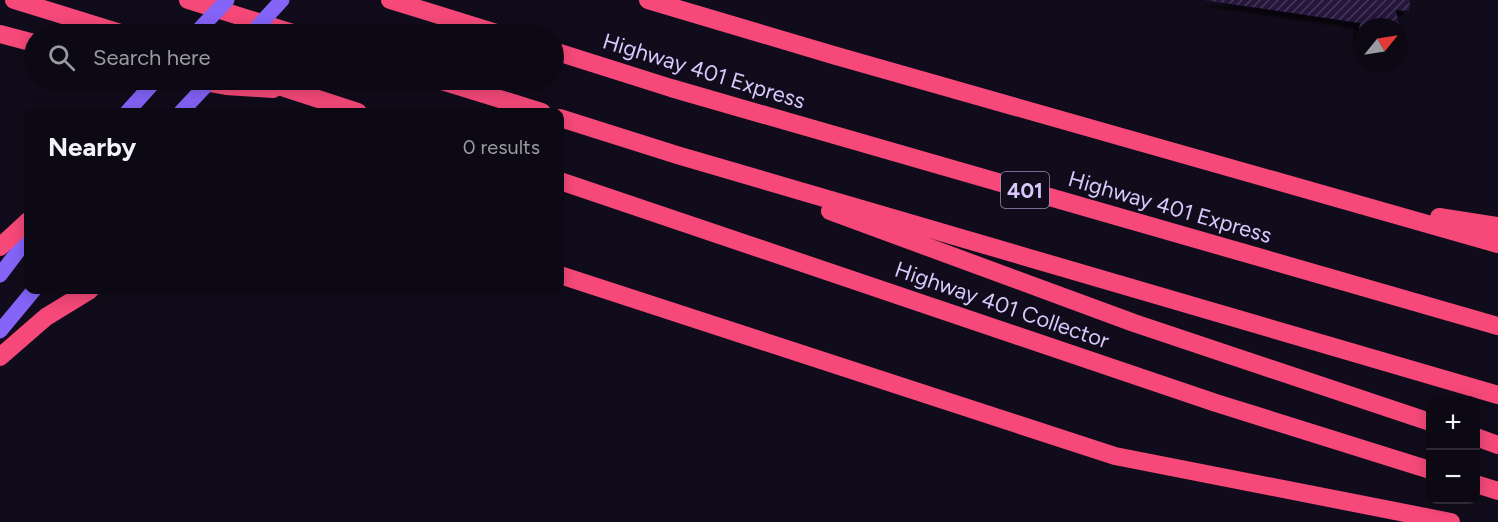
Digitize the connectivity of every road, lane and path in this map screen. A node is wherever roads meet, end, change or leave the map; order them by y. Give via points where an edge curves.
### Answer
1 (14, 0) edge
2 (188, 0) edge
3 (227, 0) edge
4 (282, 0) edge
5 (390, 0) edge
6 (648, 0) edge
7 (92, 24) edge
8 (204, 24) edge
9 (260, 24) edge
10 (265, 24) edge
11 (468, 24) edge
12 (0, 34) edge
13 (24, 40) edge
14 (564, 54) edge
15 (147, 90) edge
16 (202, 90) edge
17 (280, 90) edge
18 (291, 90) edge
19 (470, 90) edge
20 (294, 91) junction
21 (131, 108) edge
22 (185, 108) edge
23 (346, 108) edge
24 (529, 108) edge
25 (564, 119) edge
26 (677, 155) junction
27 (564, 182) edge
28 (1369, 207) junction
29 (24, 224) edge
30 (1498, 226) edge
31 (24, 243) edge
32 (1498, 244) edge
33 (0, 247) edge
34 (0, 276) edge
35 (564, 276) edge
36 (31, 294) edge
37 (83, 294) edge
38 (1498, 326) edge
39 (0, 331) edge
40 (0, 357) edge
41 (1498, 395) edge
42 (1426, 420) edge
43 (1480, 438) edge
44 (1498, 445) edge
45 (1426, 468) edge
46 (1480, 485) edge
47 (1498, 491) edge
48 (1451, 522) edge

1 - 7 highway
2 - 10 highway
3 - 8 main road, bridge
4 - 9 main road, bridge
5 - 11 highway
6 - 28 highway
12 - 13 highway
14 - 38 highway, Highway 401 Express / 401
15 - 21 main road
16 - 22 main road, bridge
17 - 20 highway
18 - 20 highway
19 - 24 highway
20 - 23 highway
25 - 26 highway
26 - 41 highway
26 - 42 highway via 1134,323
27 - 45 highway, Highway 401 Collector via 1216,403
28 - 30 highway
28 - 32 highway
29 - 33 highway
31 - 34 main road
35 - 48 highway via 1115,456
36 - 39 main road
37 - 40 highway via 46,316
43 - 44 highway
46 - 47 highway

